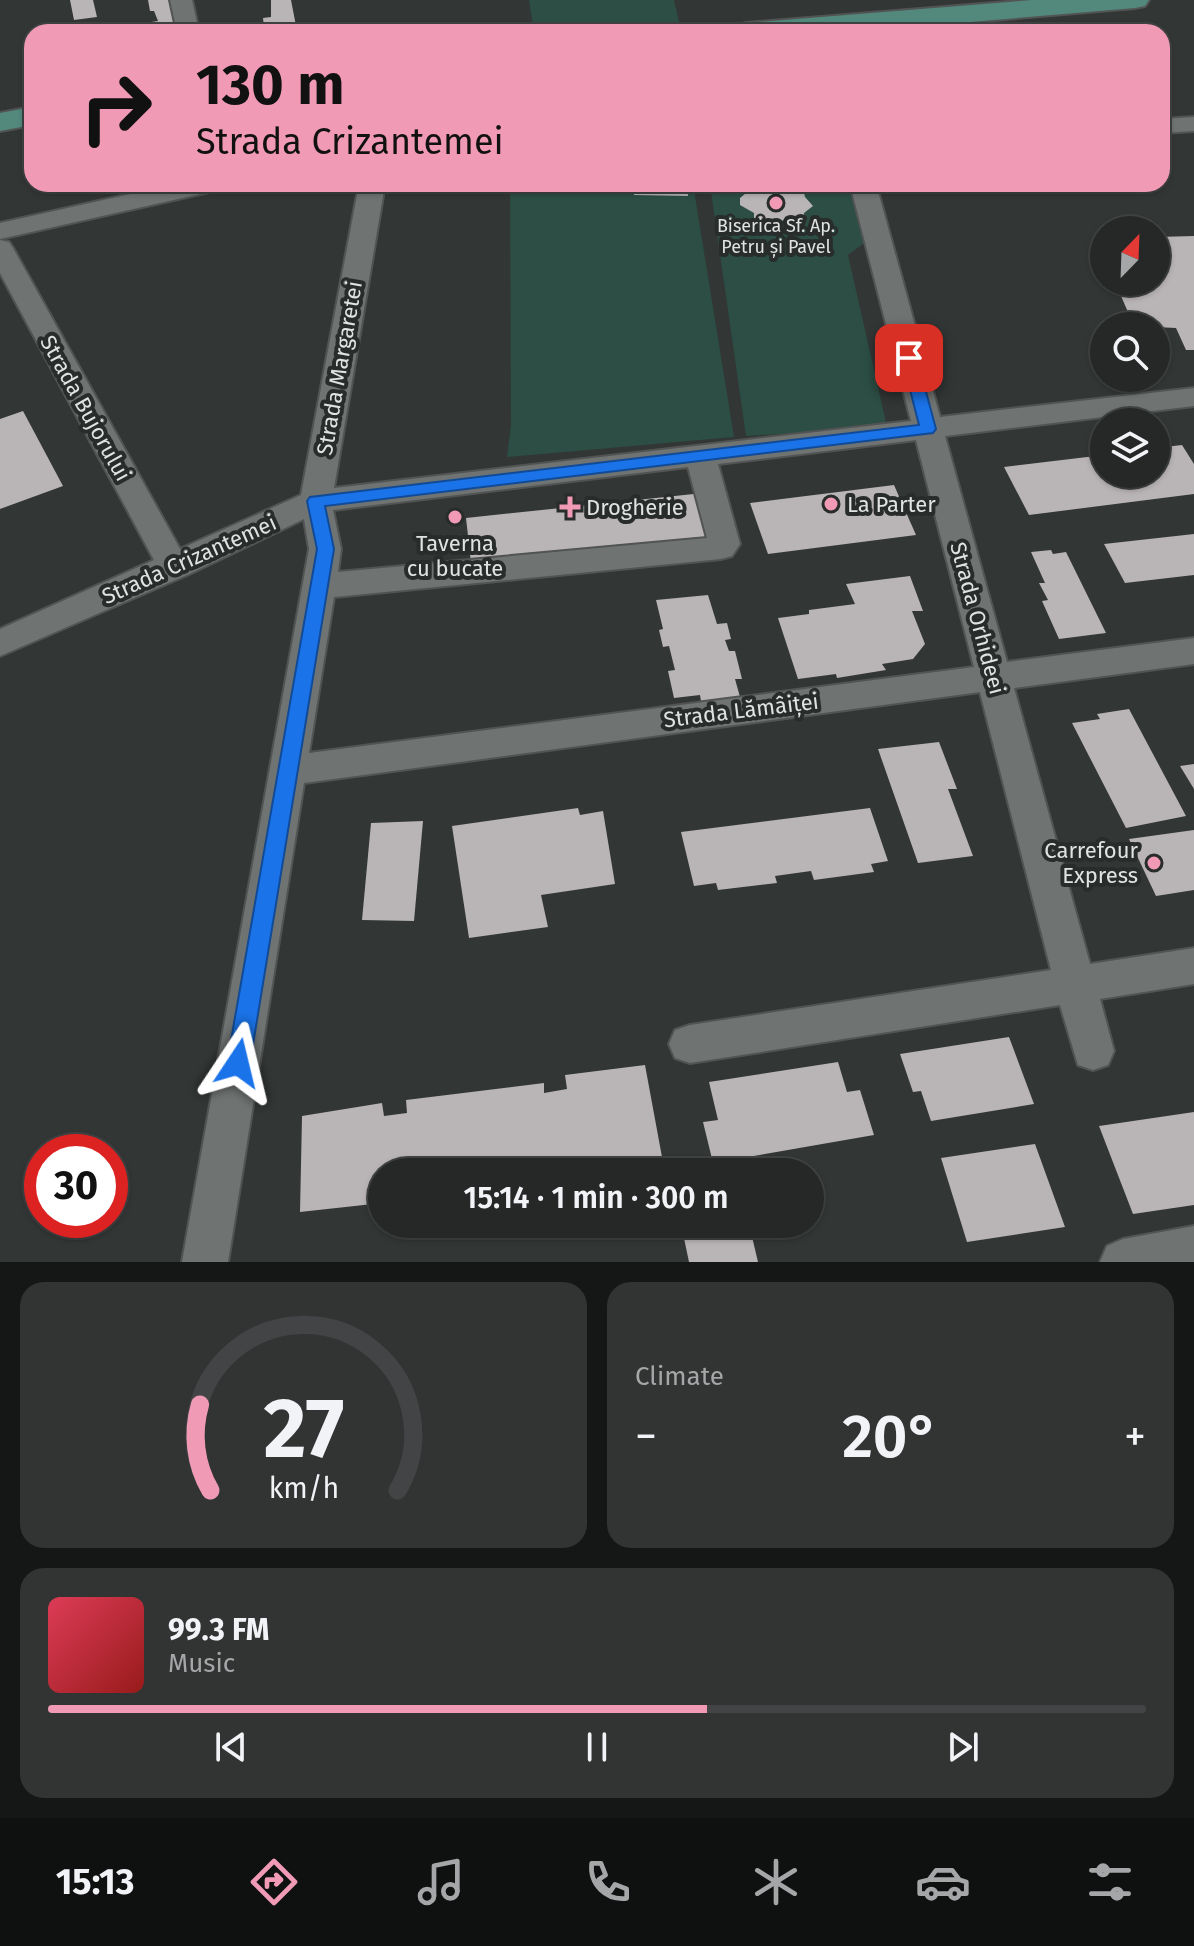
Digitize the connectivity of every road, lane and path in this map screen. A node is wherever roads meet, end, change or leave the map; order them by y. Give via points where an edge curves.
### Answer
1 (181, 0) edge
2 (1135, 0) edge
3 (186, 24) edge
4 (843, 24) edge
5 (1194, 124) edge
6 (1170, 126) edge
7 (173, 192) edge
8 (371, 192) edge
9 (865, 192) edge
10 (0, 231) edge
11 (0, 248) edge
12 (1194, 397) edge
13 (928, 429) junction
14 (700, 456) junction
15 (316, 501) junction
16 (175, 567) junction
17 (319, 586) junction
18 (0, 643) edge
19 (1194, 651) edge
20 (993, 677) junction
21 (288, 770) junction
22 (1194, 966) edge
23 (1075, 985) junction
24 (690, 1044) dead end
25 (1093, 1051) dead end
26 (1194, 1249) edge
27 (205, 1262) edge
28 (1123, 1262) edge

1 - 3 street
2 - 4 main road
5 - 6 street
7 - 10 street
8 - 15 street, Strada Margaretei
9 - 13 street, Strada Orhideei
11 - 16 street, Strada Bujorului
12 - 13 street, Strada Crizantemei
13 - 14 street, Strada Crizantemei
13 - 20 street, Strada Orhideei
14 - 15 street, Strada Crizantemei
14 - 17 street via 723,532 721,548
15 - 16 street, Strada Crizantemei
15 - 17 street, Strada Margaretei via 325,549
16 - 18 street, Strada Crizantemei
17 - 21 street, Strada Margaretei
19 - 20 street, Strada Lămâiței
20 - 21 street, Strada Lămâiței
20 - 23 street, Strada Orhideei
21 - 27 street, Strada Margaretei
22 - 23 street
23 - 24 street
23 - 25 street, Strada Orhideei
26 - 28 street

